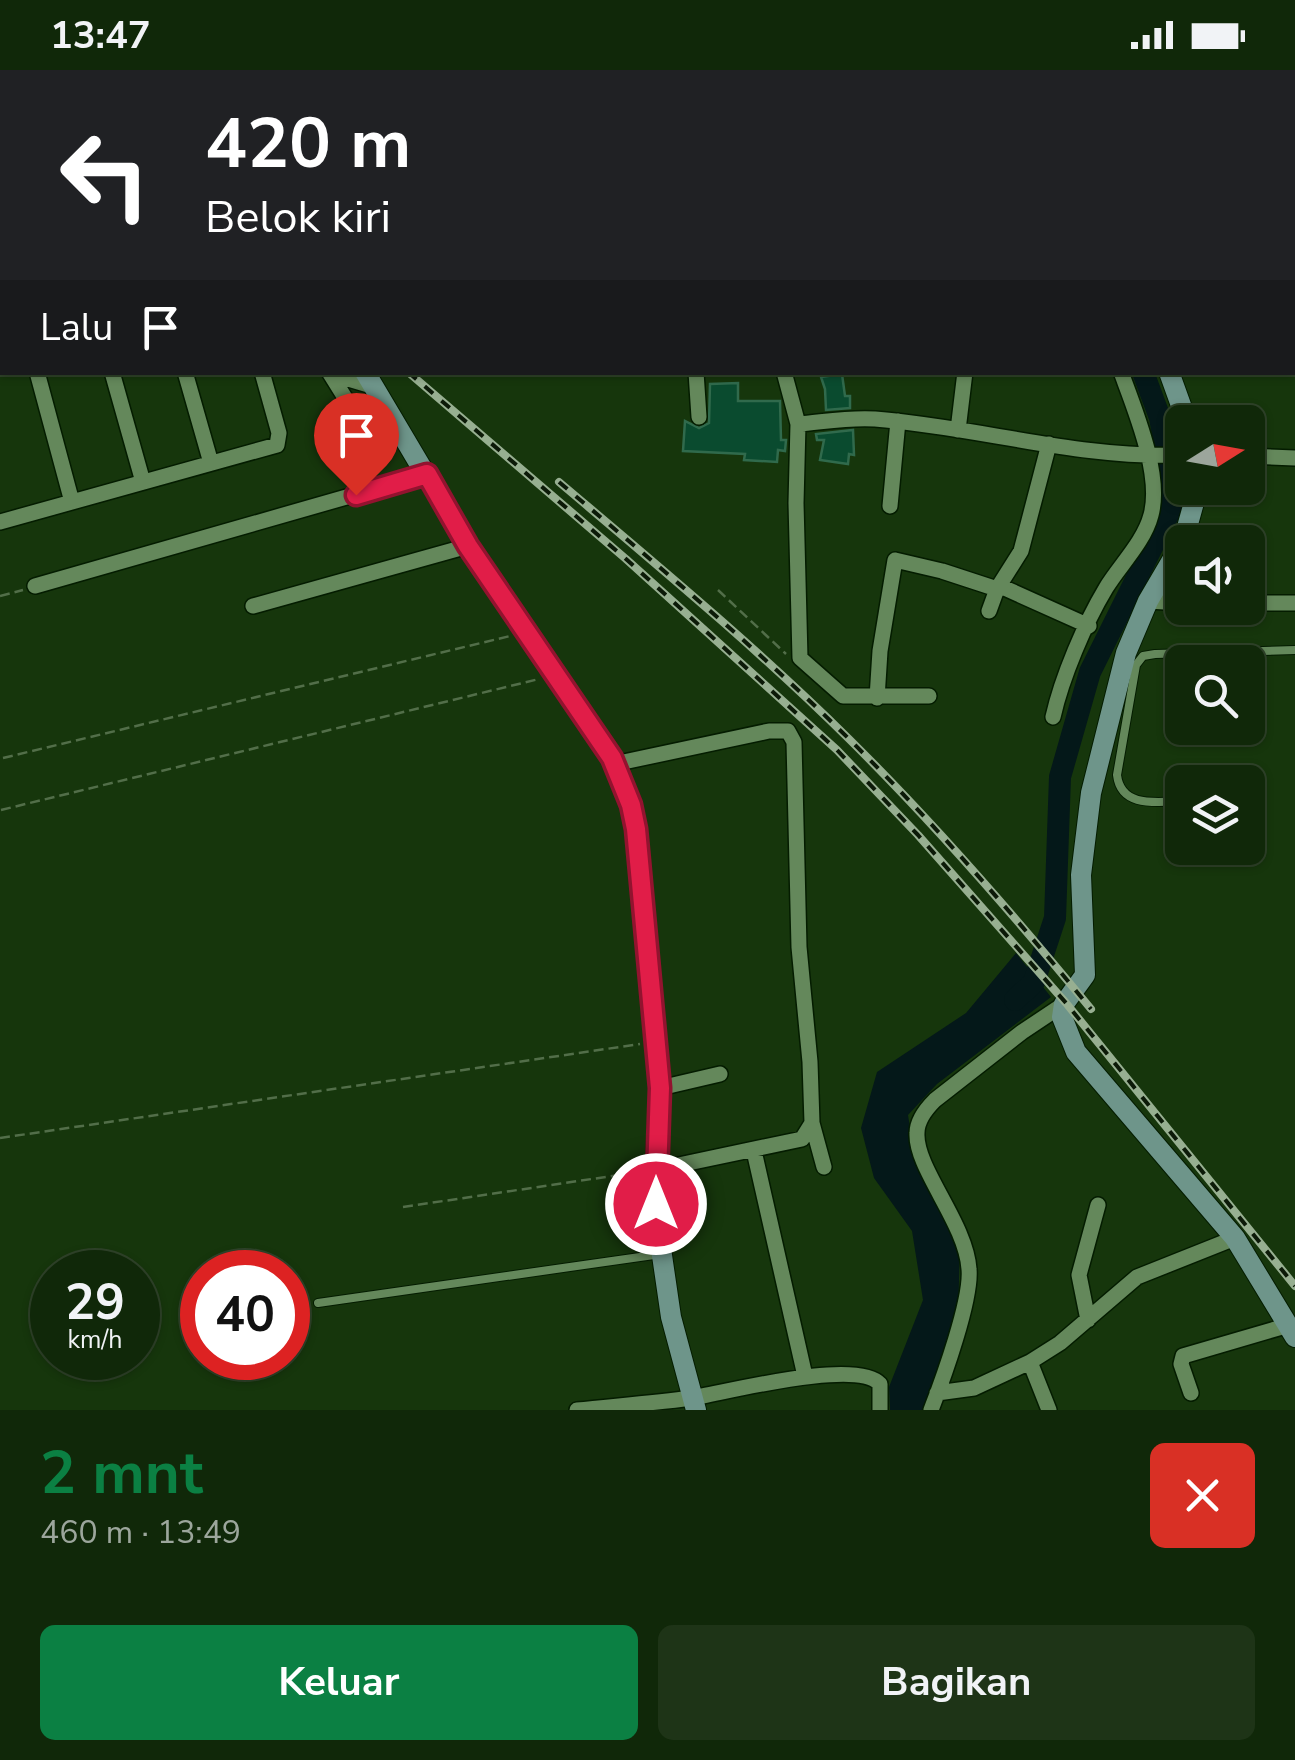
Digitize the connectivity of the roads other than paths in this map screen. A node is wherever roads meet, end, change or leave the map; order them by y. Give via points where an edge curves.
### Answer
1 (38, 375) edge
2 (113, 375) edge
3 (186, 375) edge
4 (263, 375) edge
5 (696, 375) edge
6 (785, 375) edge
7 (964, 375) edge
8 (1122, 375) edge
9 (1169, 375) edge
10 (351, 376) edge
11 (1181, 405) edge
12 (388, 408) junction
13 (699, 417) dead end
14 (898, 421) junction
15 (798, 424) junction
16 (958, 430) junction
17 (1048, 444) junction
18 (1150, 456) junction
19 (1165, 456) edge
20 (1265, 457) edge
21 (1295, 458) edge
22 (211, 463) junction
23 (427, 474) junction
24 (143, 482) junction
25 (72, 502) junction
26 (890, 506) dead end
27 (0, 520) edge
28 (468, 546) junction
29 (1165, 573) edge
30 (36, 586) road end
31 (998, 587) junction
32 (1148, 601) junction
33 (1165, 602) edge
34 (1265, 603) edge
35 (1295, 603) edge
36 (253, 606) dead end
37 (989, 610) dead end
38 (1089, 626) junction
39 (1295, 650) edge
40 (928, 696) dead end
41 (877, 698) junction
42 (1053, 716) dead end
43 (614, 764) junction
44 (1165, 802) edge
45 (1064, 1004) junction
46 (720, 1074) dead end
47 (660, 1088) junction
48 (812, 1123) junction
49 (754, 1151) junction
50 (824, 1167) dead end
51 (654, 1170) junction
52 (1098, 1206) dead end
53 (1235, 1238) junction
54 (661, 1254) junction
55 (318, 1302) dead end
56 (1088, 1320) junction
57 (1292, 1331) edge
58 (1030, 1362) junction
59 (805, 1376) junction
60 (1191, 1392) dead end
61 (938, 1393) junction
62 (694, 1404) edge
63 (577, 1410) edge
64 (880, 1410) edge
65 (931, 1410) edge
66 (1049, 1410) edge

1 - 25 street
2 - 24 street
3 - 22 street
4 - 22 street via 277,445
5 - 13 street
6 - 15 street
7 - 16 street
8 - 18 street
9 - 11 street
10 - 12 street
10 - 12 street via 352,410
12 - 23 street
14 - 15 street
14 - 16 street
14 - 26 street
15 - 41 street via 800,658 842,696
16 - 17 street
17 - 18 street
17 - 31 street via 1021,551
18 - 19 street
18 - 38 street via 1151,516
20 - 21 street
22 - 24 street
23 - 28 street
23 - 30 street
24 - 25 street
25 - 27 street
28 - 36 street
28 - 43 street
29 - 32 street
31 - 37 street
31 - 38 street
31 - 41 street via 895,560
32 - 33 street
32 - 45 street via 1120,672 1090,794 1081,876 1087,962 1082,984
34 - 35 street
38 - 42 street
39 - 44 lane via 1143,656 1116,775 1123,795
40 - 41 street
43 - 47 street via 636,829
43 - 48 street via 788,731 794,742
45 - 53 street via 1064,1028 1076,1052
45 - 61 street via 935,1100 918,1126 920,1148 969,1267 970,1286
46 - 47 street
47 - 51 street
48 - 49 street via 802,1140
48 - 50 street
49 - 51 street
49 - 59 street
51 - 54 street
52 - 56 street via 1079,1275
53 - 56 street via 1137,1277
53 - 57 street
54 - 55 lane
54 - 62 street
56 - 58 street
57 - 60 street via 1183,1356
58 - 61 street via 974,1388
58 - 66 street
59 - 62 street
59 - 64 street via 874,1377
61 - 65 street
62 - 63 street

